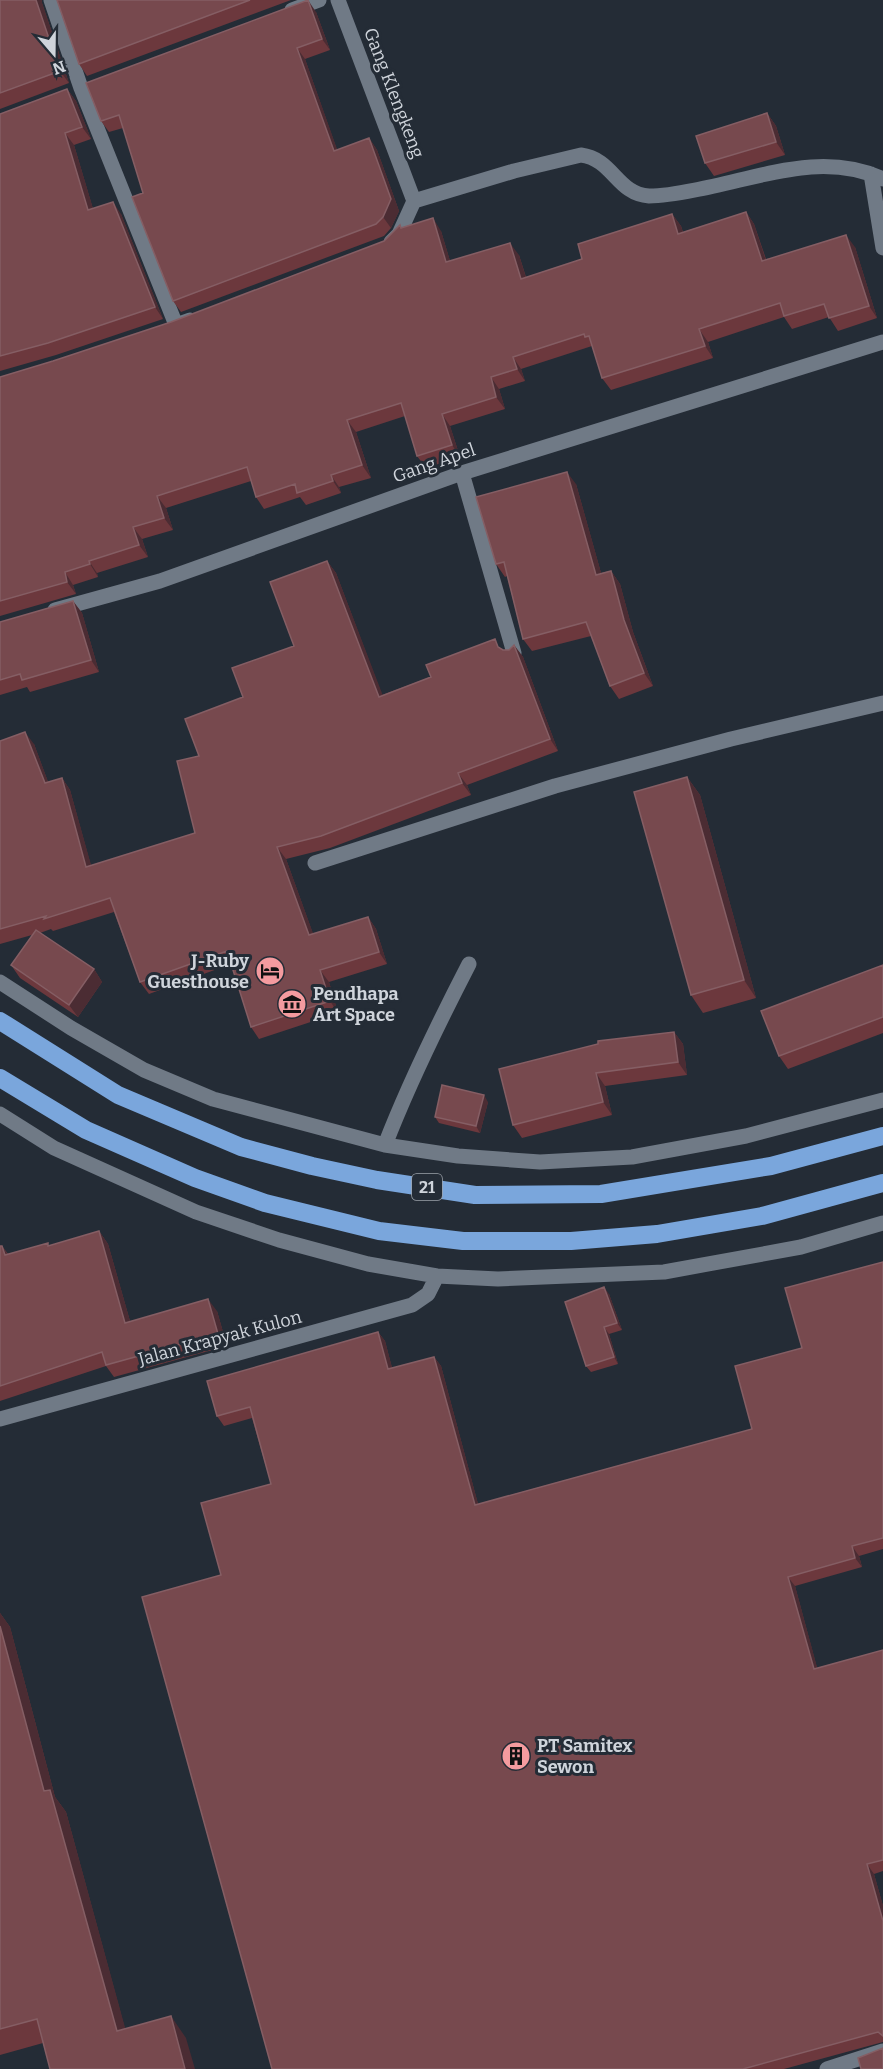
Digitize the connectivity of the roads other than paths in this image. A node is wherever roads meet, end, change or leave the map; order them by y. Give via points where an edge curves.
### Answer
1 (51, 0) edge
2 (319, 0) edge
3 (338, 0) edge
4 (275, 16) edge
5 (877, 176) edge
6 (414, 201) junction
7 (378, 248) edge
8 (883, 248) edge
9 (199, 316) edge
10 (883, 342) edge
11 (462, 473) junction
12 (46, 613) edge
13 (514, 653) edge
14 (883, 703) edge
15 (315, 863) dead end
16 (469, 964) dead end
17 (0, 982) edge
18 (0, 1021) edge
19 (0, 1078) edge
20 (883, 1100) edge
21 (0, 1114) edge
22 (883, 1136) edge
23 (385, 1145) junction
24 (883, 1183) edge
25 (883, 1223) edge
26 (436, 1276) junction
27 (0, 1419) edge
28 (883, 2051) edge
29 (828, 2069) edge

1 - 9 street via 171,327
2 - 4 street
3 - 6 street, Gang Klengkeng
5 - 6 street via 840,167 813,166 651,196 637,195 603,163 581,155
5 - 8 street
6 - 7 street via 399,234
10 - 11 street, Gang Apel
11 - 12 street, Gang Apel via 160,580
11 - 13 street
14 - 15 street via 555,786
16 - 23 street via 407,1088
17 - 23 street via 71,1028 174,1083 213,1099
18 - 22 highway, 21 via 118,1095 241,1147 377,1180 475,1195 601,1194 771,1166
19 - 24 highway via 86,1130 195,1178 265,1203 389,1232 463,1241 571,1241 657,1234 762,1216
20 - 23 street via 746,1136 632,1157 540,1162
21 - 26 street via 54,1148 196,1212 335,1255
25 - 26 street via 801,1246 664,1272 498,1279
26 - 27 street, Jalan Krapyak Kulon via 429,1294 412,1305
28 - 29 street

